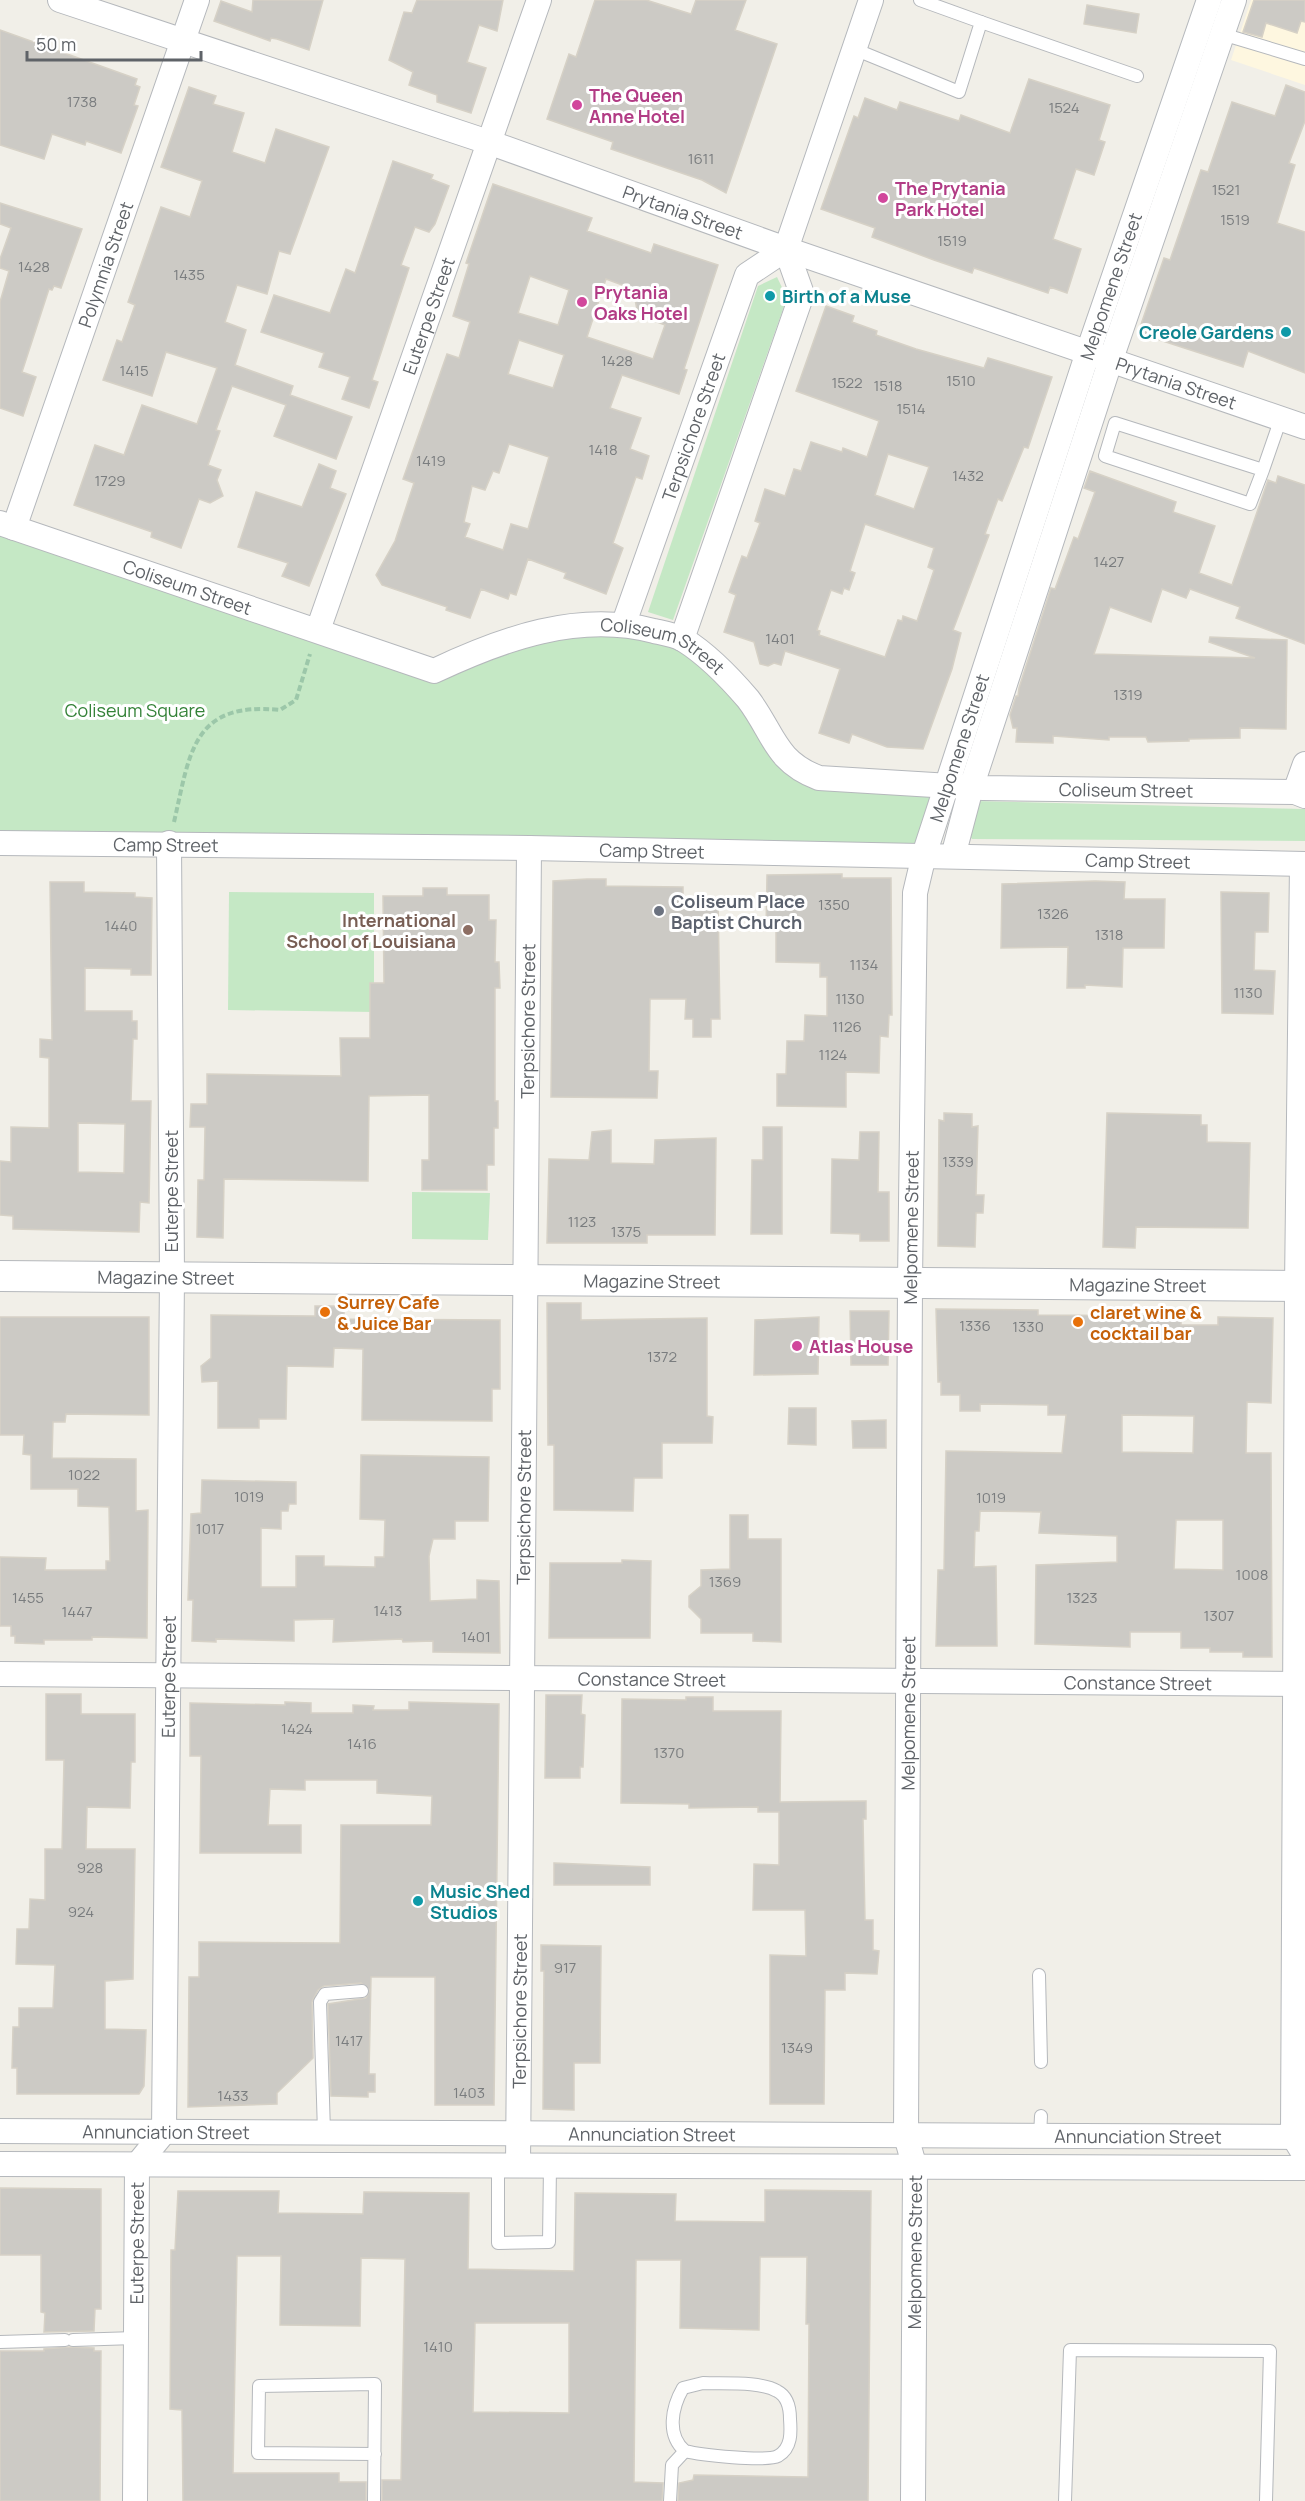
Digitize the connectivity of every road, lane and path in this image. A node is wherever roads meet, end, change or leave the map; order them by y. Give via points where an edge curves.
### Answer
1 (60, 0) edge
2 (197, 0) edge
3 (539, 0) edge
4 (871, 0) edge
5 (920, 0) edge
6 (1209, 0) edge
7 (1234, 0) edge
8 (981, 22) junction
9 (1222, 34) junction
10 (184, 40) junction
11 (854, 49) junction
12 (1305, 59) edge
13 (1137, 76) dead end
14 (491, 143) junction
15 (786, 249) junction
16 (1088, 352) junction
17 (1111, 359) junction
18 (1281, 418) junction
19 (1305, 427) edge
20 (1263, 470) junction
21 (7, 526) edge
22 (624, 623) junction
23 (318, 630) junction
24 (682, 639) junction
25 (1305, 764) edge
26 (947, 786) junction
27 (971, 788) junction
28 (1300, 794) edge
29 (0, 843) edge
30 (169, 843) junction
31 (529, 848) junction
32 (924, 855) junction
33 (953, 856) junction
34 (1304, 864) edge
35 (0, 1276) edge
36 (172, 1278) junction
37 (524, 1280) junction
38 (910, 1282) junction
39 (1301, 1286) edge
40 (0, 1674) edge
41 (168, 1675) junction
42 (521, 1678) junction
43 (908, 1681) junction
44 (1300, 1684) edge
45 (1039, 1975) dead end
46 (362, 1991) dead end
47 (1041, 2062) dead end
48 (0, 2131) edge
49 (164, 2132) junction
50 (324, 2132) junction
51 (518, 2132) junction
52 (906, 2136) junction
53 (1301, 2143) edge
54 (0, 2164) edge
55 (136, 2165) junction
56 (508, 2165) junction
57 (550, 2166) junction
58 (915, 2168) junction
59 (1305, 2169) edge
60 (135, 2338) junction
61 (0, 2342) edge
62 (685, 2451) junction
63 (375, 2454) junction
64 (135, 2501) edge
65 (375, 2501) edge
66 (670, 2501) edge
67 (913, 2501) edge
68 (1065, 2501) edge
69 (1266, 2501) edge

1 - 10 street, Prytania Street
2 - 10 street, Polymnia Street
3 - 14 street, Euterpe Street
4 - 11 street
5 - 8 lane
6 - 16 street, Melpomene Street
7 - 9 street, Melpomene Street
8 - 11 lane via 959,92
8 - 13 lane
9 - 12 lane
9 - 17 street, Melpomene Street
10 - 14 street, Prytania Street
10 - 21 street, Polymnia Street
11 - 15 street
14 - 15 street, Prytania Street
14 - 23 street, Euterpe Street
15 - 16 street, Prytania Street
15 - 22 street, Terpsichore Street via 747,275
15 - 24 street via 802,294
16 - 17 street, Prytania Street
16 - 26 street, Melpomene Street
17 - 18 street, Prytania Street
17 - 27 street, Melpomene Street
18 - 19 street, Prytania Street
18 - 20 lane
20 - 20 lane via 1115,423 1105,456 1250,504
21 - 23 street, Coliseum Street
22 - 23 street, Coliseum Street via 572,624 484,648 434,671
22 - 24 street, Coliseum Street
23 - 30 path via 296,700 280,710 259,708 221,716 199,734 187,762
24 - 26 street, Coliseum Street via 709,659 748,700 780,752 799,771 819,778
25 - 28 street
26 - 27 street, Coliseum Street
26 - 32 street, Melpomene Street
27 - 28 street, Coliseum Street
27 - 33 street, Melpomene Street
29 - 30 street, Camp Street
30 - 31 street, Camp Street
30 - 36 street, Euterpe Street
31 - 32 street, Camp Street
31 - 37 street, Terpsichore Street
32 - 33 street, Camp Street
32 - 38 street, Melpomene Street via 915,893
33 - 34 street, Camp Street
34 - 39 street
35 - 36 street, Magazine Street
36 - 37 street, Magazine Street
36 - 41 street, Euterpe Street
37 - 38 street, Magazine Street
37 - 42 street, Terpsichore Street
38 - 39 street, Magazine Street
38 - 43 street, Melpomene Street
39 - 44 street
40 - 41 street, Constance Street
41 - 42 street, Constance Street
41 - 49 street, Euterpe Street
42 - 43 street, Constance Street
42 - 51 street, Terpsichore Street
43 - 44 street, Constance Street
43 - 52 street, Melpomene Street
44 - 53 street
45 - 47 lane
46 - 50 lane via 325,1994 320,2002
48 - 49 street, Annunciation Street
49 - 50 street, Annunciation Street
49 - 55 street, Euterpe Street
50 - 51 street, Annunciation Street
51 - 52 street, Annunciation Street
51 - 56 street, Terpsichore Street
52 - 53 street, Annunciation Street via 1041,2126
52 - 58 street, Melpomene Street
54 - 55 street, Annunciation Street
55 - 56 street, Annunciation Street
55 - 60 street, Euterpe Street
56 - 57 street, Annunciation Street
56 - 57 lane via 498,2243 549,2242
57 - 58 street, Annunciation Street
58 - 59 street, Annunciation Street
58 - 67 street, Melpomene Street
60 - 61 lane
60 - 64 street, Euterpe Street
62 - 62 lane via 673,2432 675,2403 683,2388 703,2383 763,2386 787,2400 791,2437 778,2456 703,2456
62 - 66 lane via 672,2465
63 - 63 lane via 375,2384 259,2386 258,2453
63 - 65 lane
68 - 69 lane via 1070,2350 1270,2351

